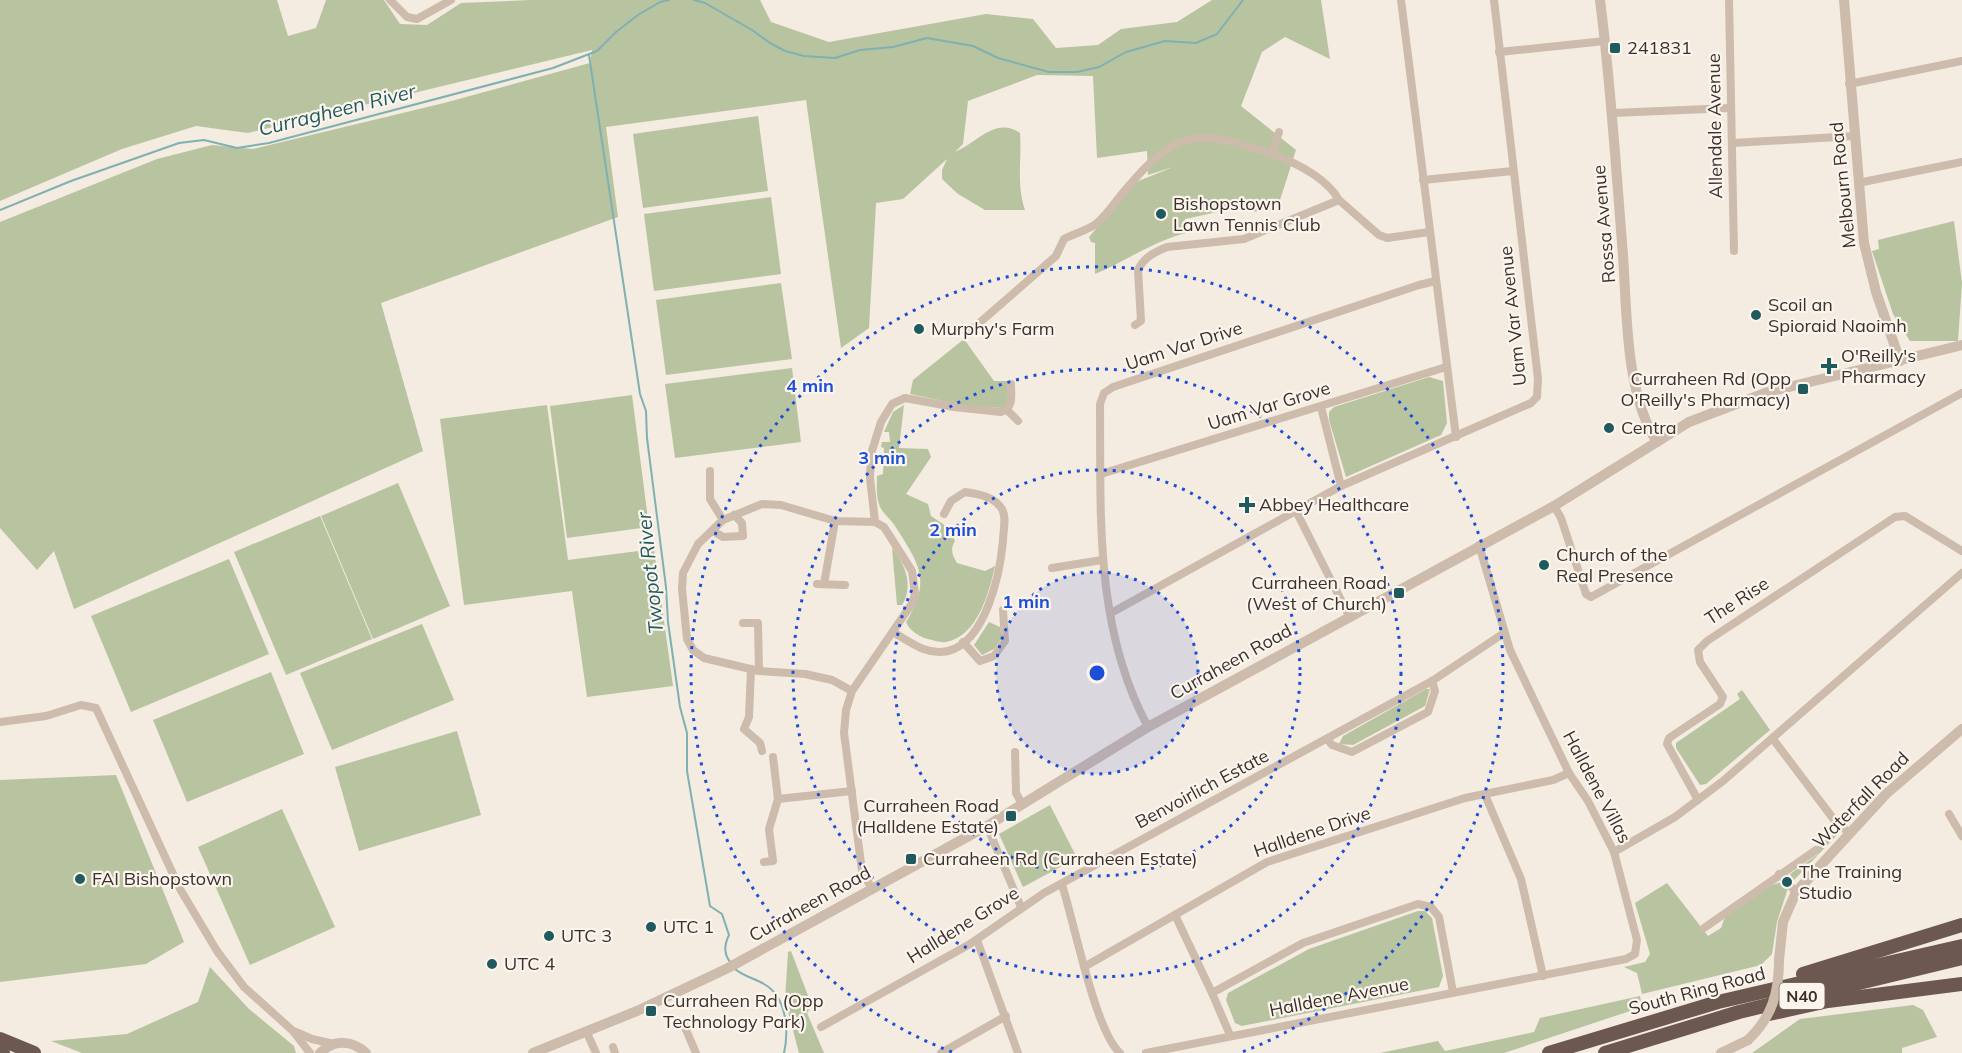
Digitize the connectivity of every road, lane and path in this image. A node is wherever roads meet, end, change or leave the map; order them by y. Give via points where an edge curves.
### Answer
1 (390, 0) edge
2 (451, 0) edge
3 (1401, 0) edge
4 (1494, 0) edge
5 (1600, 0) edge
6 (1729, 0) edge
7 (1844, 0) edge
8 (1605, 41) junction
9 (1499, 52) junction
10 (1962, 61) edge
11 (1849, 84) junction
12 (1731, 108) junction
13 (1613, 112) junction
14 (1279, 132) dead end
15 (1854, 136) junction
16 (1732, 143) junction
17 (1272, 154) junction
18 (1962, 162) edge
19 (1513, 171) junction
20 (1423, 180) junction
21 (1858, 183) junction
22 (1339, 200) junction
23 (1429, 232) junction
24 (1734, 251) dead end
25 (1436, 281) junction
26 (1135, 325) dead end
27 (969, 332) dead end
28 (1962, 345) edge
29 (1900, 361) junction
30 (1446, 367) junction
31 (1011, 384) dead end
32 (1962, 393) edge
33 (1322, 407) junction
34 (1007, 410) junction
35 (1018, 421) dead end
36 (1456, 437) junction
37 (1657, 442) junction
38 (710, 471) dead end
39 (1101, 474) junction
40 (1341, 486) junction
41 (1554, 506) junction
42 (1296, 511) junction
43 (944, 514) dead end
44 (734, 515) junction
45 (723, 520) junction
46 (835, 521) junction
47 (875, 522) junction
48 (713, 531) junction
49 (1479, 545) junction
50 (1962, 551) edge
51 (1102, 560) junction
52 (1052, 568) dead end
53 (1962, 573) edge
54 (845, 585) dead end
55 (1003, 610) dead end
56 (1111, 613) junction
57 (1349, 616) junction
58 (743, 623) dead end
59 (893, 632) junction
60 (1504, 633) junction
61 (963, 642) junction
62 (755, 670) junction
63 (1432, 681) junction
64 (852, 691) junction
65 (0, 722) edge
66 (1148, 727) junction
67 (1962, 729) edge
68 (1773, 739) junction
69 (1328, 740) junction
70 (762, 751) dead end
71 (1016, 752) dead end
72 (773, 757) dead end
73 (1569, 773) junction
74 (852, 790) junction
75 (1485, 795) junction
76 (778, 799) junction
77 (1698, 800) junction
78 (1022, 804) junction
79 (1950, 814) dead end
80 (987, 826) junction
81 (1848, 832) junction
82 (1962, 836) edge
83 (1816, 850) dead end
84 (1614, 852) junction
85 (764, 862) dead end
86 (1091, 868) joint
87 (1779, 874) junction
88 (1062, 885) junction
89 (872, 889) junction
90 (1796, 892) junction
91 (1021, 907) junction
92 (1175, 915) junction
93 (1962, 925) edge
94 (1704, 928) dead end
95 (977, 940) junction
96 (1962, 946) edge
97 (1962, 958) edge
98 (1626, 959) joint
99 (1084, 967) junction
100 (1543, 976) junction
101 (1962, 984) edge
102 (1453, 992) junction
103 (1212, 993) junction
104 (1719, 1002) junction
105 (1006, 1016) junction
106 (684, 1024) dead end
107 (821, 1027) dead end
108 (293, 1031) junction
109 (587, 1033) junction
110 (1230, 1035) junction
111 (0, 1039) edge
112 (1644, 1042) junction
113 (334, 1044) junction
114 (34, 1053) edge
115 (310, 1053) edge
116 (320, 1053) edge
117 (366, 1053) edge
118 (533, 1053) edge
119 (596, 1053) edge
120 (696, 1053) edge
121 (941, 1053) edge
122 (1018, 1053) edge
123 (1120, 1053) edge
124 (1146, 1053) edge
125 (1549, 1053) edge
126 (1605, 1053) edge
127 (1721, 1053) edge

1 - 2 street via 407,17 417,19
3 - 20 street
4 - 9 street, Uam Var Avenue
5 - 8 street, Rossa Avenue
6 - 12 street, Allendale Avenue
7 - 11 street, Melbourn Road
8 - 9 street
8 - 13 street, Rossa Avenue
9 - 19 street, Uam Var Avenue
10 - 11 street
11 - 15 street, Melbourn Road
12 - 13 street
12 - 16 street, Allendale Avenue
13 - 37 street, Rossa Avenue via 1618,215 1634,375 1645,423
14 - 17 street
15 - 16 street
15 - 21 street, Melbourn Road
16 - 24 street, Allendale Avenue
17 - 22 street via 1306,170 1333,190
17 - 27 street via 1201,136 1184,139 1162,151 1096,225 1064,239 1056,256
18 - 21 street
19 - 20 street
19 - 36 street, Uam Var Avenue via 1539,389 1531,403
20 - 23 street
21 - 29 street, Melbourn Road via 1868,263
22 - 23 street via 1378,235 1388,238
22 - 26 street via 1244,239 1157,251 1138,270 1141,321
23 - 25 street
25 - 30 street
25 - 39 street, Uam Var Drive via 1113,387 1104,393 1100,405
28 - 29 street, Curraheen Road
29 - 37 street, Curraheen Road via 1768,392 1700,417
30 - 33 street, Uam Var Grove
30 - 36 street
31 - 34 street
32 - 41 street via 1591,597 1586,594
33 - 39 street, Uam Var Grove
33 - 40 street
34 - 35 street
34 - 47 street via 979,411 905,398 892,404 881,422 871,454
36 - 40 street, Uam Var Avenue
37 - 41 street, Curraheen Road
38 - 45 street via 710,499
39 - 51 street, Uam Var Drive
40 - 42 street, Uam Var Avenue
41 - 49 street, Curraheen Road
42 - 56 street, Uam Var Avenue
42 - 57 street
43 - 61 street via 951,501 965,492 992,499 1002,509 1004,519 997,585
44 - 45 street
44 - 46 street via 762,504 781,505
44 - 48 street via 742,523 743,536 723,537
45 - 48 street
46 - 47 street
46 - 54 street via 820,584
47 - 59 street via 884,527 903,554 914,581 913,602
48 - 62 street via 698,544 683,573 687,639 704,658
49 - 57 street, Curraheen Road
49 - 60 street, Halldene Villas
50 - 77 street, The Rise via 1905,516 1895,517 1702,645 1698,650 1700,662 1723,697 1720,704 1669,738 1667,744
51 - 52 street
51 - 56 street, Uam Var Drive
53 - 68 street
55 - 61 street via 1005,641 994,656 980,661
56 - 66 street, Uam Var Drive via 1117,646
57 - 66 street, Curraheen Road
58 - 62 street via 758,623
59 - 61 street via 934,652 950,651
59 - 64 street
60 - 63 street, Benvoirlich Estate
60 - 73 street, Halldene Villas
62 - 64 street via 805,674 832,680
62 - 70 street via 744,729 760,743
63 - 69 street, Benvoirlich Estate
63 - 69 street via 1435,691 1428,712 1352,752
64 - 74 street via 844,733
65 - 108 street via 46,716 81,705 96,708 180,890 244,987
66 - 78 street, Curraheen Road
67 - 81 street, Waterfall Road
68 - 77 street
68 - 81 street via 1835,821
69 - 86 street, Benvoirlich Estate
71 - 78 street via 1016,793
72 - 76 street
73 - 75 street, Halldene Drive
73 - 84 street, Halldene Villas
74 - 76 street
74 - 89 street via 862,871
75 - 92 street, Halldene Drive via 1465,798 1267,862
75 - 100 street via 1521,879
76 - 85 street via 769,829 773,861
77 - 84 street via 1670,821
78 - 80 street, Curraheen Road
79 - 82 street
80 - 89 street, Curraheen Road
80 - 91 street
81 - 90 street, Waterfall Road
83 - 87 street
84 - 98 street, Halldene Villas via 1638,946 1635,954
86 - 88 street, Halldene Grove
87 - 90 street
87 - 94 street
88 - 91 street, Halldene Grove
88 - 99 street
89 - 109 street, Curraheen Road via 728,968
90 - 127 street, Waterfall Road, bridge via 1780,932 1778,984 1772,1008 1748,1040
91 - 95 street, Halldene Grove
92 - 99 street, Halldene Drive
92 - 103 street
93 - 104 highway
95 - 105 street
95 - 107 street, Halldene Grove
96 - 104 highway, South Ring Road / N40
97 - 112 highway, South Ring Road / N40 via 1750,1009
98 - 100 street, Halldene Avenue
99 - 123 street via 1112,1046
100 - 102 street, Halldene Avenue
101 - 112 highway via 1828,1001
102 - 103 street via 1439,917 1431,907 1418,904 1303,943
102 - 110 street, Halldene Avenue
103 - 110 street
104 - 125 highway, South Ring Road / N40
105 - 121 street
105 - 122 street
106 - 120 street
108 - 113 street
108 - 115 street
109 - 118 street, Curraheen Road
109 - 119 street
110 - 124 street, Halldene Avenue
111 - 114 highway
112 - 126 highway, South Ring Road / N40
113 - 116 street
113 - 117 street via 348,1042

